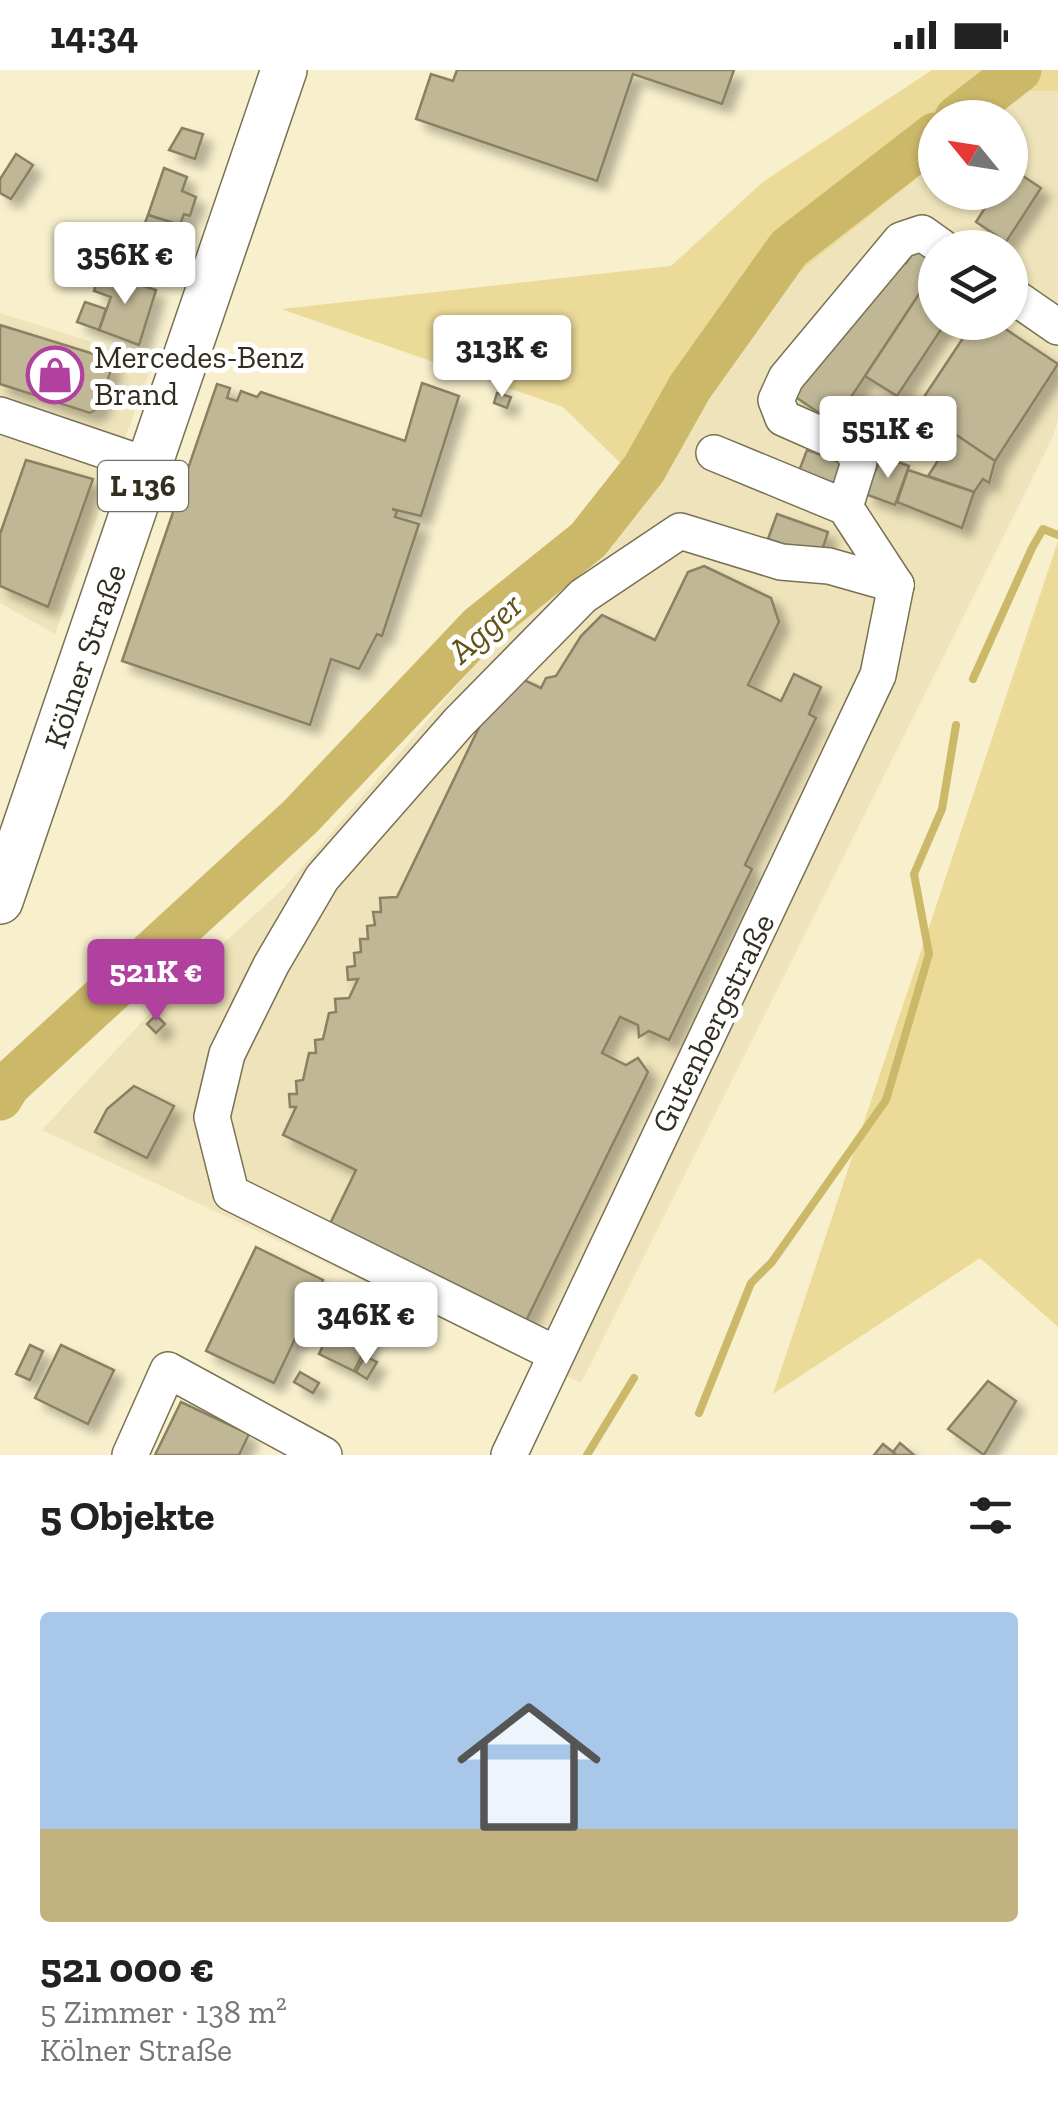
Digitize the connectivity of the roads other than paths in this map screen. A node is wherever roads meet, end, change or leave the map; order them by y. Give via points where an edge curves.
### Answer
1 (284, 70) edge
2 (918, 234) edge
3 (1028, 306) edge
4 (1058, 327) edge
5 (0, 415) edge
6 (714, 453) dead end
7 (150, 466) junction
8 (845, 506) junction
9 (896, 585) junction
10 (0, 900) edge
11 (556, 1354) junction
12 (130, 1455) edge
13 (324, 1455) edge
14 (509, 1455) edge

1 - 7 main road, Kölner Straße / L 136
2 - 8 street via 901,240 786,378 776,400 783,418 851,448 859,462
3 - 4 street
5 - 7 street
6 - 8 street
7 - 10 main road, Kölner Straße / L 136
8 - 9 street
9 - 11 street, Gutenbergstraße via 878,675
9 - 11 street via 680,532 583,596 459,722 322,878 228,1054 212,1117 231,1193
11 - 14 street, Gutenbergstraße
12 - 13 street via 168,1370

